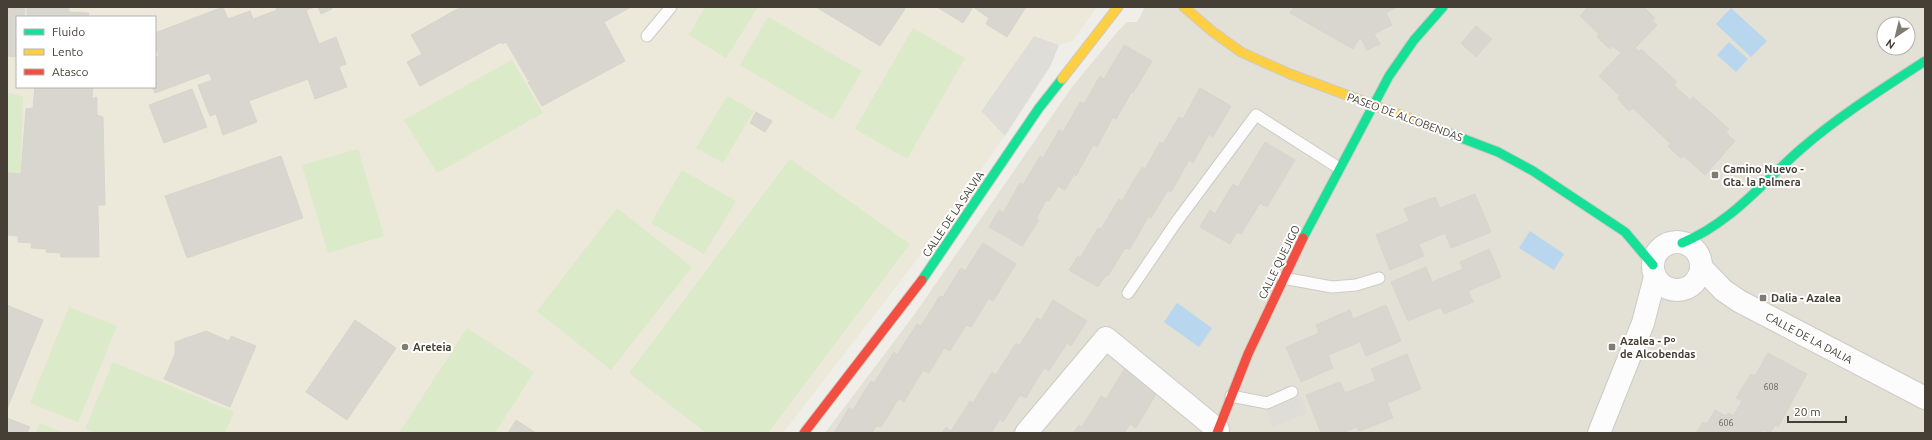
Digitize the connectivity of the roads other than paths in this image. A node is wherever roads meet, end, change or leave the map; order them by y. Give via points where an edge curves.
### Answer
1 (671, 7) edge
2 (1118, 7) edge
3 (1184, 7) edge
4 (1443, 7) edge
5 (647, 36) dead end
6 (1925, 62) edge
7 (1375, 107) junction
8 (1339, 168) junction
9 (1724, 221) junction
10 (1625, 232) junction
11 (1674, 244) junction
12 (1700, 264) junction
13 (1654, 271) junction
14 (1283, 278) junction
15 (1379, 278) dead end
16 (1679, 290) junction
17 (1128, 293) dead end
18 (1643, 323) junction
19 (1292, 392) dead end
20 (1231, 396) junction
21 (1925, 398) edge
22 (1218, 431) edge
23 (804, 433) edge
24 (1026, 433) edge
25 (1599, 433) edge

1 - 5 lane
2 - 23 street, CALLE DE LA SALVIA via 1039,108 936,261
3 - 7 street, PASEO DE ALCOBENDAS via 1241,52
4 - 7 street, CALLE QUEJIGO via 1415,40 1390,76
6 - 9 street via 1865,100 1801,149
7 - 8 street, CALLE QUEJIGO
7 - 10 street, PASEO DE ALCOBENDAS via 1498,152 1533,171
8 - 14 street, CALLE QUEJIGO
8 - 17 lane via 1256,116 1177,221
9 - 11 street via 1703,234
9 - 12 street
10 - 11 street, PASEO DE ALCOBENDAS
10 - 13 street, PASEO DE ALCOBENDAS
11 - 12 street via 1692,248
11 - 13 street via 1657,254
12 - 16 street via 1695,281 1689,287
12 - 21 street, CALLE DE LA DALIA via 1723,290 1739,301
13 - 16 street via 1666,287
13 - 18 street
14 - 15 lane via 1332,287 1356,285
14 - 20 street, CALLE QUEJIGO
16 - 18 street via 1656,308
18 - 25 street
19 - 20 lane via 1267,403
20 - 22 street, CALLE QUEJIGO
22 - 24 street via 1106,338

